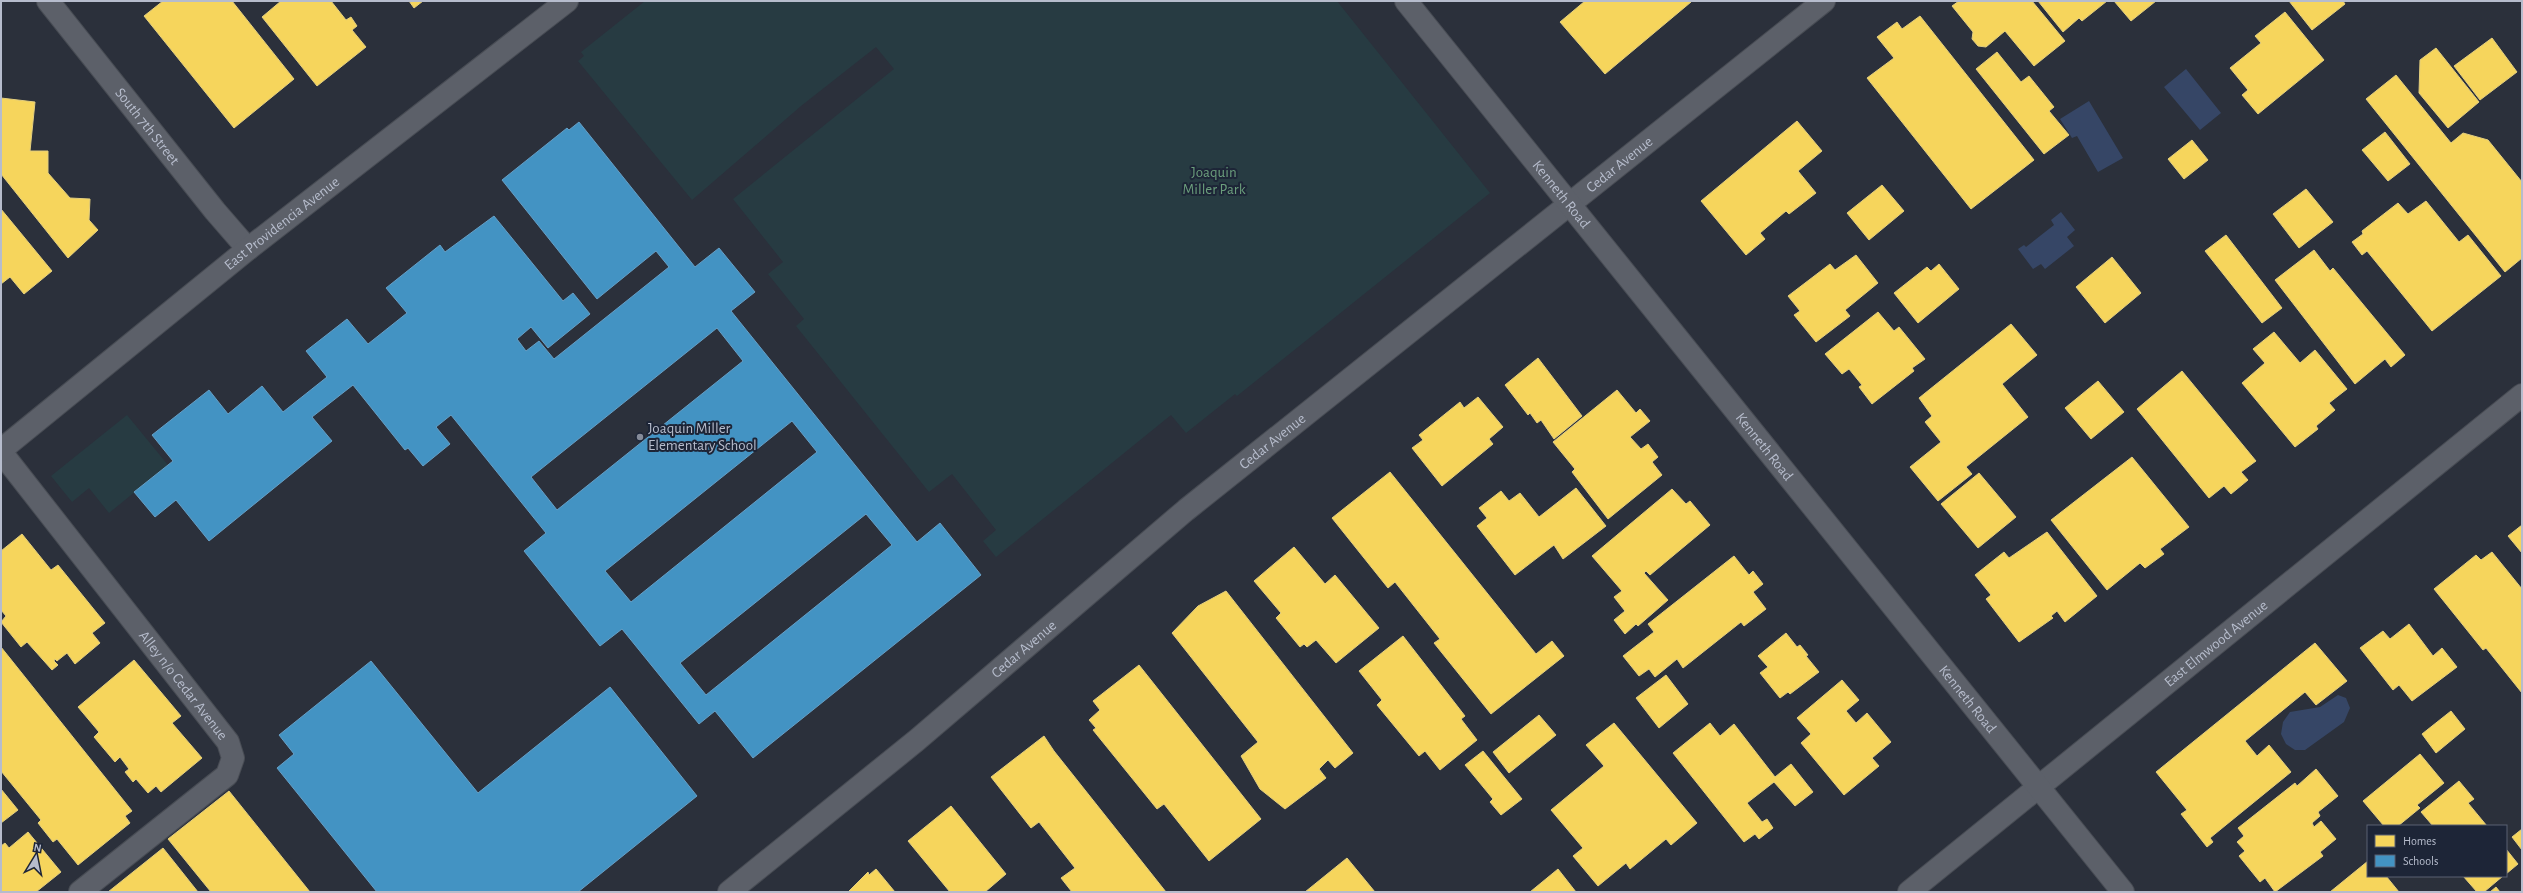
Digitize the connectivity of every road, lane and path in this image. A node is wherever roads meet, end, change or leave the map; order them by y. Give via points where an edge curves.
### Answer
1 (48, 1) edge
2 (566, 1) edge
3 (1406, 1) edge
4 (1824, 1) edge
5 (1570, 204) junction
6 (248, 249) junction
7 (2522, 395) edge
8 (1, 451) edge
9 (2038, 789) junction
10 (80, 892) edge
11 (729, 892) edge
12 (1909, 892) edge
13 (2123, 892) edge

1 - 6 street, South 7th Street
2 - 6 street, East Providencia Avenue
3 - 5 street, Kenneth Road
4 - 5 street, Cedar Avenue
5 - 9 street, Kenneth Road
5 - 11 street, Cedar Avenue via 1186,510 917,740
6 - 8 street, East Providencia Avenue
7 - 9 street, East Elmwood Avenue
8 - 10 street, Alley n/o Cedar Avenue via 228,742 233,758 227,775
9 - 12 street, East Elmwood Avenue
9 - 13 street, Kenneth Road

